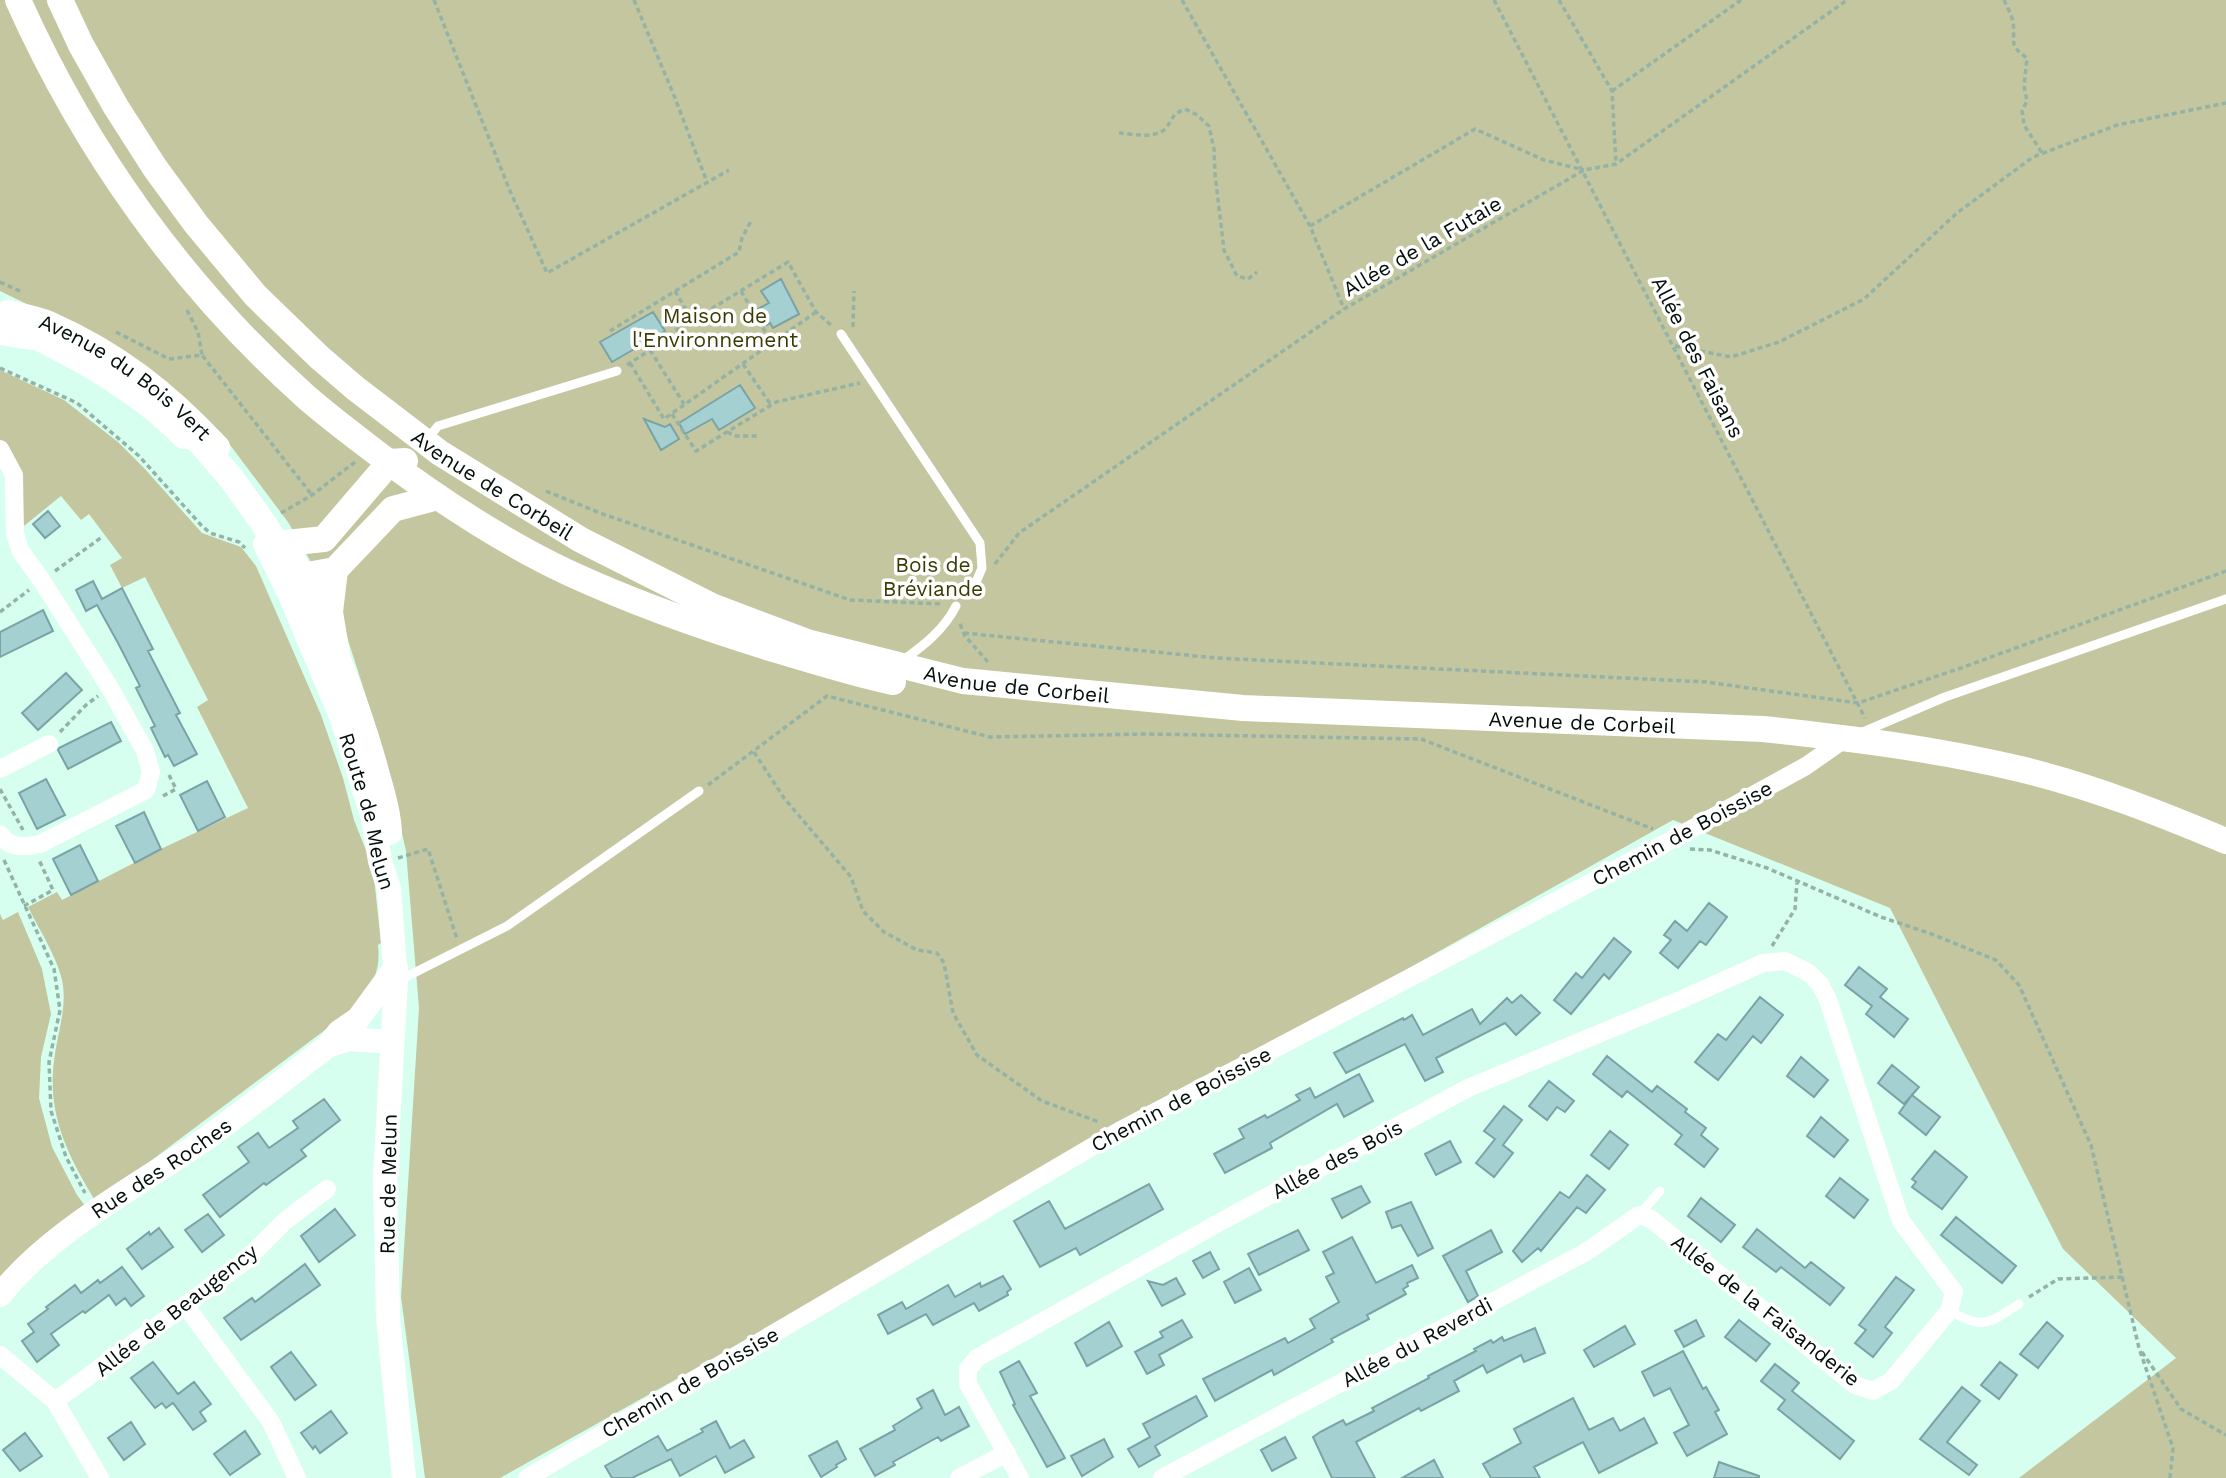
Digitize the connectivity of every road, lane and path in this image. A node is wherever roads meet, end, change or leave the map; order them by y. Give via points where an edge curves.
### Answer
1 (18, 0) edge
2 (60, 0) edge
3 (434, 0) edge
4 (634, 0) edge
5 (1182, 0) edge
6 (1494, 0) edge
7 (1559, 0) edge
8 (1741, 0) edge
9 (1847, 0) edge
10 (2004, 0) edge
11 (1612, 91) junction
12 (2226, 103) edge
13 (1119, 133) dead end
14 (2042, 153) junction
15 (1616, 164) junction
16 (729, 170) dead end
17 (1584, 170) junction
18 (707, 182) junction
19 (751, 220) dead end
20 (1310, 226) junction
21 (1257, 272) dead end
22 (0, 282) edge
23 (675, 291) junction
24 (741, 291) junction
25 (854, 291) dead end
26 (26, 293) dead end
27 (0, 309) edge
28 (1344, 309) junction
29 (816, 312) junction
30 (0, 320) edge
31 (692, 320) junction
32 (107, 328) dead end
33 (610, 331) dead end
34 (785, 334) junction
35 (841, 334) joint
36 (0, 336) edge
37 (772, 343) junction
38 (50, 344) junction
39 (849, 345) junction
40 (1675, 346) junction
41 (798, 349) dead end
42 (650, 350) junction
43 (630, 363) junction
44 (743, 364) junction
45 (0, 368) edge
46 (617, 371) joint
47 (850, 386) dead end
48 (685, 405) junction
49 (771, 405) junction
50 (671, 414) junction
51 (170, 423) junction
52 (727, 432) junction
53 (349, 433) junction
54 (760, 436) dead end
55 (0, 449) edge
56 (359, 458) junction
57 (411, 462) junction
58 (542, 489) dead end
59 (312, 495) junction
60 (362, 496) junction
61 (438, 498) junction
62 (393, 509) junction
63 (255, 530) junction
64 (324, 539) junction
65 (286, 543) junction
66 (248, 552) dead end
67 (335, 570) junction
68 (2226, 571) edge
69 (26, 581) dead end
70 (293, 585) junction
71 (974, 587) joint
72 (31, 589) dead end
73 (2226, 599) edge
74 (956, 606) junction
75 (964, 633) junction
76 (337, 655) junction
77 (896, 665) junction
78 (1011, 686) junction
79 (110, 688) junction
80 (1858, 703) junction
81 (1242, 708) junction
82 (1855, 735) junction
83 (1421, 739) junction
84 (1435, 740) dead end
85 (49, 744) joint
86 (754, 752) junction
87 (165, 766) dead end
88 (0, 769) edge
89 (0, 789) edge
90 (699, 791) joint
91 (163, 796) dead end
92 (0, 834) edge
93 (27, 837) dead end
94 (1675, 838) junction
95 (2226, 841) edge
96 (0, 852) edge
97 (46, 855) dead end
98 (392, 859) junction
99 (1797, 881) junction
100 (389, 889) junction
101 (24, 906) junction
102 (461, 951) junction
103 (1763, 963) junction
104 (396, 974) junction
105 (394, 1010) junction
106 (358, 1019) junction
107 (392, 1042) junction
108 (327, 1046) junction
109 (1119, 1131) junction
110 (327, 1189) dead end
111 (1660, 1191) dead end
112 (97, 1211) junction
113 (1639, 1215) junction
114 (2123, 1277) junction
115 (0, 1295) edge
116 (2019, 1304) joint
117 (185, 1305) junction
118 (1949, 1311) junction
119 (2139, 1348) junction
120 (0, 1355) edge
121 (55, 1401) junction
122 (2226, 1435) edge
123 (1007, 1452) junction
124 (100, 1478) edge
125 (297, 1478) edge
126 (404, 1478) edge
127 (527, 1478) edge
128 (959, 1478) edge
129 (1020, 1478) edge
130 (1162, 1478) edge
131 (2170, 1478) edge

1 - 53 main road via 73,111 123,190 174,257 238,331
2 - 57 main road, Avenue de Corbeil via 116,107 196,224 255,295 319,357 403,426
3 - 18 path via 547,273
4 - 18 path
5 - 20 path
6 - 17 path, Allée des Faisans
7 - 11 path
8 - 11 path
9 - 15 path, Allée de la Futaie
10 - 14 path via 2013,22 2012,41 2027,58 2024,125
11 - 15 path
12 - 14 path via 2117,125
13 - 21 path via 1150,135 1164,130 1174,113 1185,109 1209,126 1224,250 1237,276 1248,279
14 - 40 path via 1957,213 1864,299 1779,342 1731,357
15 - 17 path, Allée de la Futaie
16 - 18 path
17 - 20 path via 1544,160 1475,129
17 - 28 path, Allée de la Futaie
17 - 40 path, Allée des Faisans
19 - 23 path via 739,252
20 - 28 path
22 - 26 path
23 - 31 path
23 - 33 path
24 - 29 path via 788,262
24 - 31 path
24 - 37 path
25 - 39 path
27 - 63 street, Avenue du Bois Vert via 47,322 120,359 174,402 218,446
28 - 71 path, Allée de la Futaie via 1019,533
29 - 34 path
29 - 35 path
30 - 38 street, Avenue du Bois Vert
31 - 42 path
32 - 59 path via 169,359 202,355
34 - 37 path
34 - 41 path
35 - 39 lane
36 - 38 street
37 - 44 path
38 - 51 street, Avenue du Bois Vert via 118,384
39 - 71 lane via 980,543 982,568
40 - 80 path, Allée des Faisans
42 - 43 path
42 - 48 path
43 - 46 path
43 - 50 path via 664,419
44 - 48 path
44 - 49 path
45 - 63 path via 77,403 139,456 210,533
46 - 57 lane via 438,426
47 - 49 path
48 - 50 path
49 - 52 path
50 - 52 path via 696,451
51 - 63 street, Avenue du Bois Vert via 237,500
51 - 70 main road via 199,442 264,524 287,562
52 - 54 path
53 - 56 main road
53 - 57 main road
55 - 79 street via 14,475 15,533 20,550
56 - 59 path
56 - 60 main road
57 - 60 main road
57 - 61 main road
57 - 62 main road
57 - 77 main road, Avenue de Corbeil via 714,607 807,642
58 - 74 path via 850,600
59 - 63 path
60 - 64 main road
61 - 62 main road
61 - 81 main road via 569,573 694,625 855,674 990,699 1098,707
62 - 67 main road
63 - 65 street, Avenue du Bois Vert
63 - 66 path
63 - 70 street, Avenue du Bois Vert
64 - 65 main road
64 - 70 main road
65 - 70 street, Avenue du Bois Vert
67 - 70 main road
67 - 76 main road via 330,612
68 - 80 path
69 - 72 path
70 - 76 street, Route de Melun
70 - 100 street, Route de Melun via 341,716 373,818
73 - 82 lane via 1945,697
74 - 75 path
74 - 77 lane via 938,632
75 - 78 path
75 - 80 path via 1216,658 1706,682
76 - 98 street, Route de Melun via 389,813
77 - 78 main road, Avenue de Corbeil via 963,681
78 - 81 main road, Avenue de Corbeil
79 - 85 path via 86,705
79 - 92 street via 145,751 151,772 146,790 40,844 21,848 4,842
80 - 82 path, Allée des Faisans
81 - 82 main road, Avenue de Corbeil
82 - 94 street, Chemin de Boissise
82 - 95 main road, Avenue de Corbeil via 2068,782
83 - 84 path
83 - 86 path via 1147,734 990,737 827,696
83 - 94 path
85 - 88 street
86 - 90 path
86 - 109 path via 784,798 850,877 863,911 884,932 917,950 937,953 944,963 953,1013 976,1055 1042,1101
87 - 91 path via 176,789
89 - 93 path
90 - 102 lane via 507,926
94 - 99 path via 1689,849 1710,850
94 - 109 street, Chemin de Boissise
96 - 101 path
97 - 101 path via 39,858 54,890
98 - 100 street, Route de Melun
98 - 102 path via 428,849
99 - 103 path via 1795,909
99 - 114 path via 1996,960 2019,985 2091,1145
100 - 104 street, Rue de Melun
101 - 112 path via 54,969 60,1010 49,1062 51,1111 66,1157
102 - 104 lane via 405,979
103 - 118 street via 1785,961 1820,984 1902,1220 1954,1292
103 - 123 street, Allée des Bois via 1468,1088 977,1358 968,1369 968,1384
104 - 105 street, Rue de Melun
104 - 106 street, Rue des Roches
105 - 106 street, Rue des Roches
105 - 107 street, Rue de Melun
106 - 108 street, Rue des Roches
107 - 108 street, Rue des Roches via 348,1039
107 - 126 street, Rue de Melun via 385,1177 388,1317
108 - 112 street, Rue des Roches via 205,1139
109 - 127 street, Chemin de Boissise
110 - 117 street, Allée de Beaugency via 285,1221 244,1262
111 - 113 lane, Allée du Reverdi
112 - 115 street, Rue des Roches via 32,1260
113 - 118 street, Allée de la Faisanderie via 1651,1219 1855,1385 1873,1391 1891,1381
113 - 130 street, Allée du Reverdi via 1586,1252
114 - 116 path via 2058,1279
114 - 119 path
116 - 118 lane via 1990,1323 1973,1324
117 - 121 street, Allée de Beaugency
117 - 125 street via 271,1423
119 - 122 path via 2181,1409
119 - 131 path via 2173,1448
120 - 121 street
121 - 124 street
123 - 128 street
123 - 129 street

